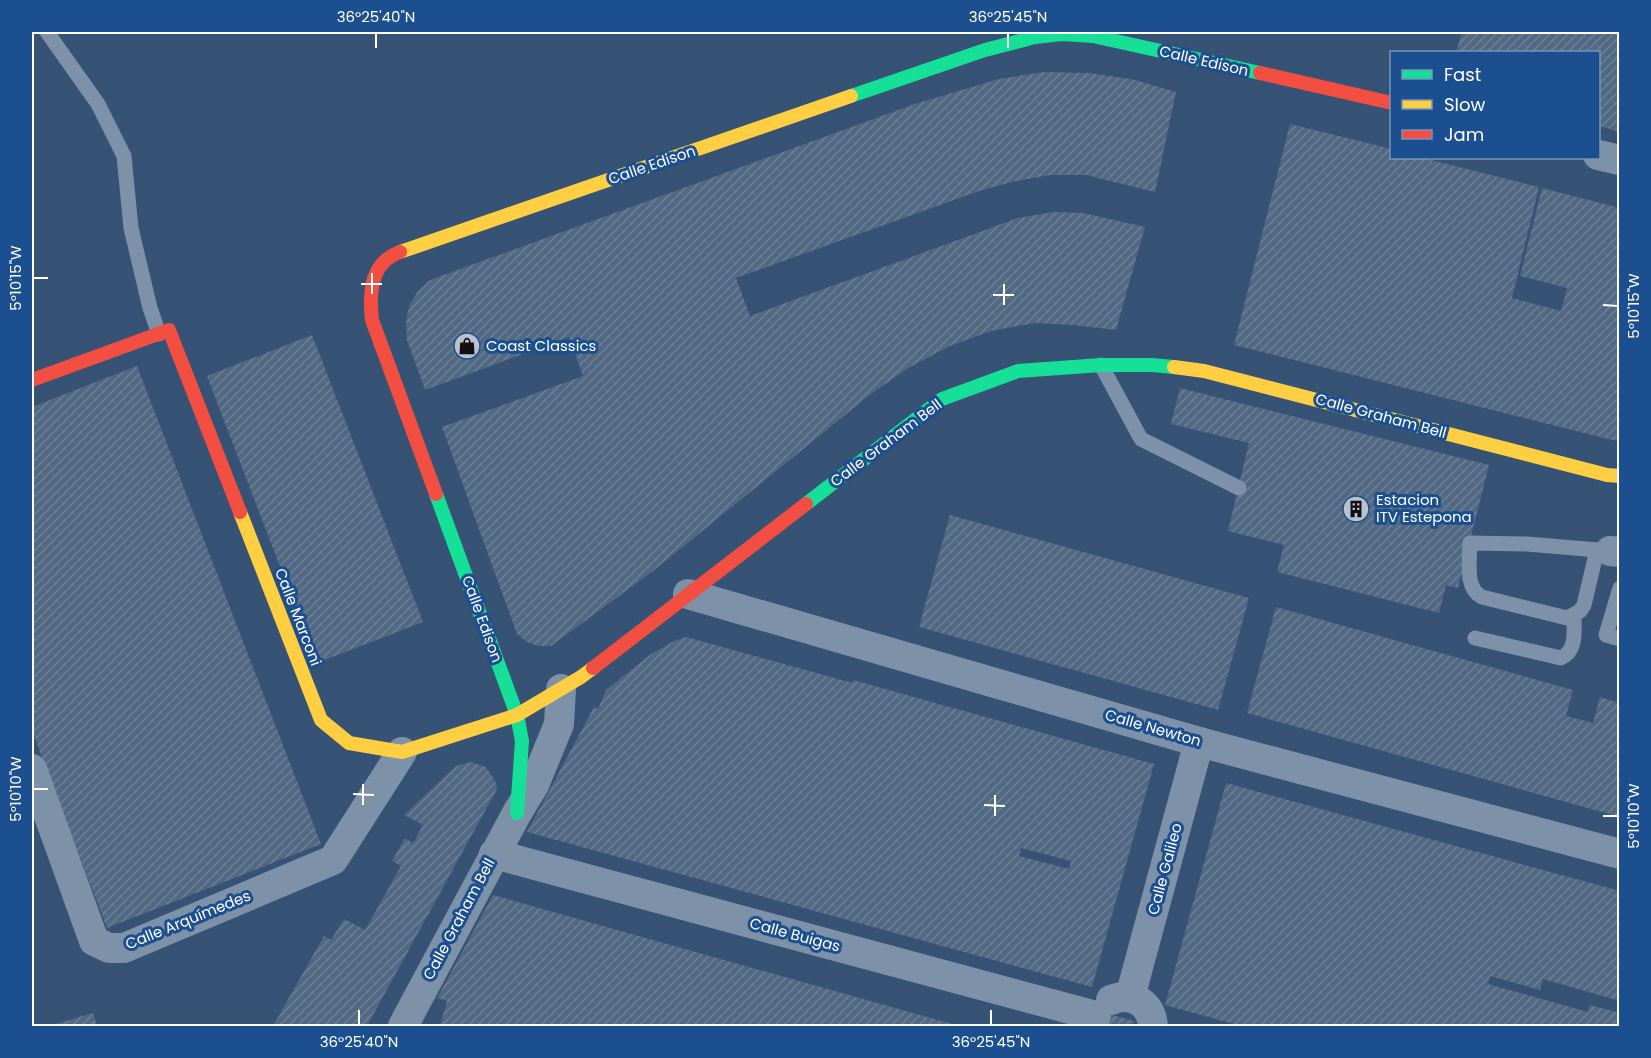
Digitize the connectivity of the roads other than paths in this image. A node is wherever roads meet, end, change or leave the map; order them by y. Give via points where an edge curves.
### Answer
1 (47, 32) edge
2 (1390, 103) edge
3 (1600, 155) edge
4 (1620, 160) edge
5 (164, 332) junction
6 (1101, 365) junction
7 (32, 380) edge
8 (1620, 476) edge
9 (1239, 488) dead end
10 (1609, 551) edge
11 (1620, 588) edge
12 (688, 594) junction
13 (1574, 616) junction
14 (1475, 638) dead end
15 (1620, 639) edge
16 (561, 689) junction
17 (517, 715) junction
18 (1199, 741) junction
19 (402, 752) junction
20 (32, 769) edge
21 (517, 813) junction
22 (494, 854) junction
23 (1620, 854) edge
24 (1130, 997) junction
25 (1096, 1021) edge
26 (403, 1026) edge
27 (1154, 1026) edge

1 - 5 lane via 98,105 124,156 131,228 150,308
2 - 17 street, Calle Edison via 1093,36 1035,37 986,50 407,249 381,263 373,280 372,320
3 - 4 street
5 - 7 street
5 - 19 street, Calle Marconi via 321,720 349,743
6 - 8 street, Calle Graham Bell via 1152,364 1204,371
6 - 9 lane via 1141,439
6 - 12 street, Calle Graham Bell via 1018,371 942,399
10 - 13 lane via 1584,605
10 - 13 lane via 1470,543 1471,585 1477,594 1567,618
11 - 15 lane via 1606,635
12 - 16 street, Calle Graham Bell
12 - 18 street, Calle Newton
13 - 14 lane via 1571,651 1561,658
16 - 17 street, Calle Graham Bell
16 - 21 street, Calle Graham Bell via 559,724 534,785
17 - 19 street, Calle Marconi
17 - 21 street, Calle Graham Bell via 522,741
18 - 23 street, Calle Newton
18 - 24 street, Calle Galileo
19 - 20 street, Calle Arquímedes via 333,860 124,948 109,948 94,941
21 - 22 street, Calle Graham Bell
22 - 25 street, Calle Buigas
22 - 26 street, Calle Graham Bell
24 - 25 street via 1106,1002
24 - 27 street via 1148,1008

